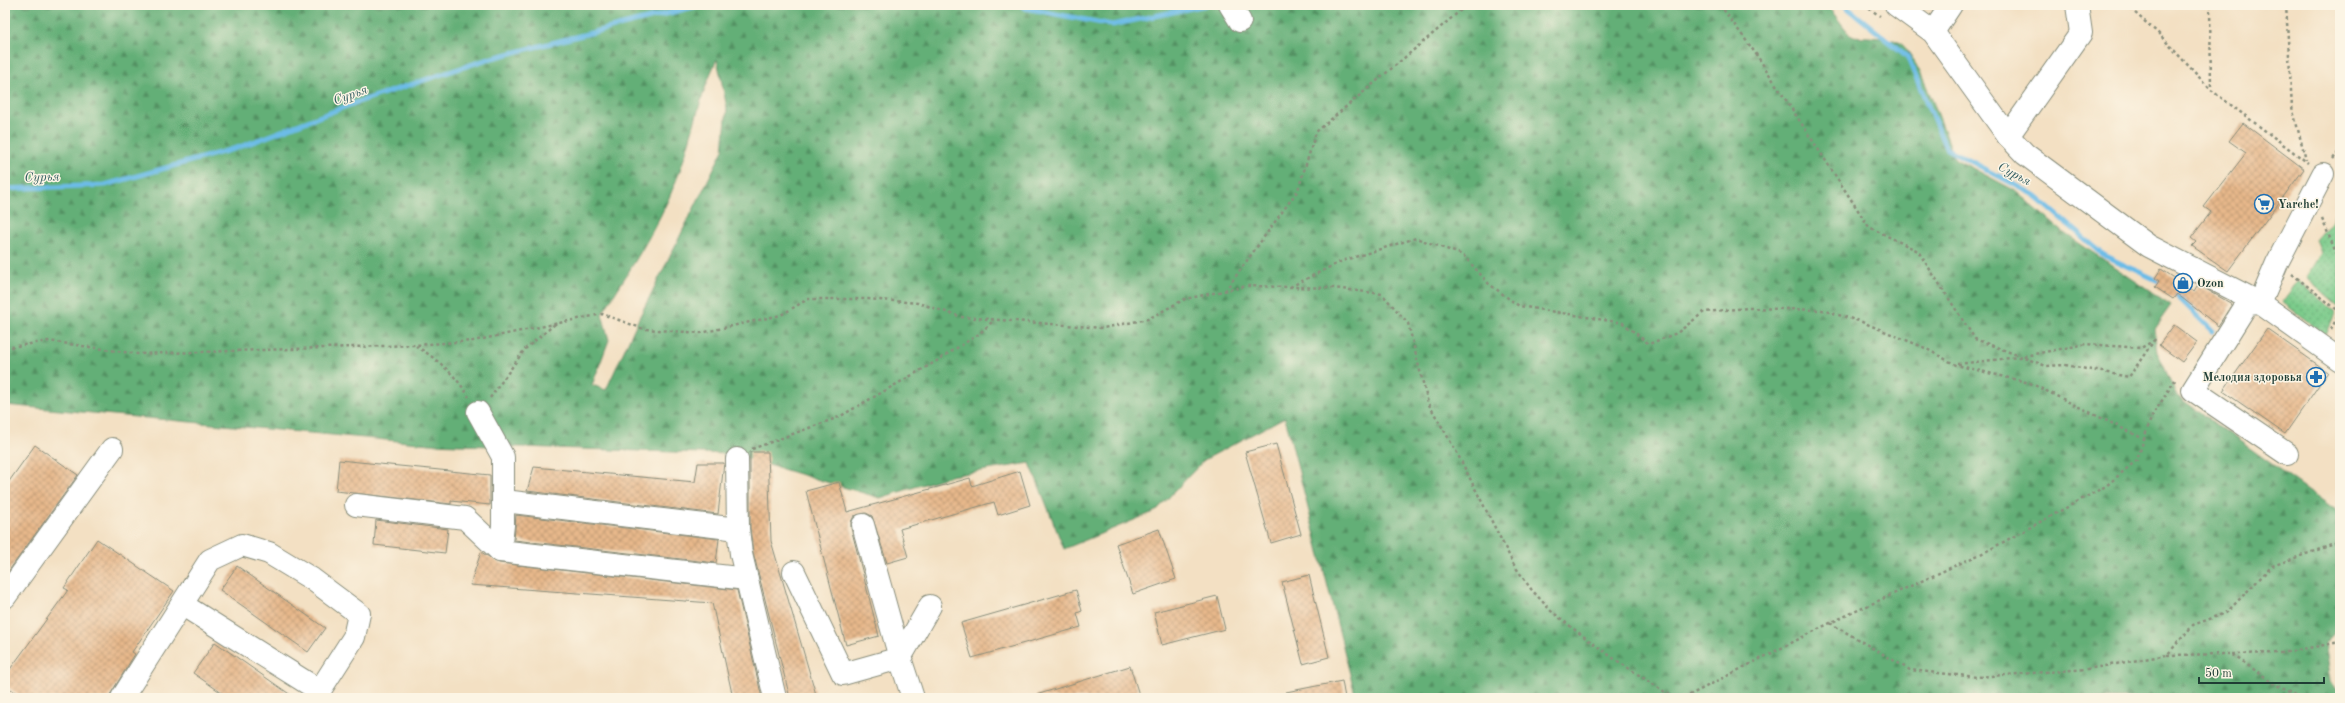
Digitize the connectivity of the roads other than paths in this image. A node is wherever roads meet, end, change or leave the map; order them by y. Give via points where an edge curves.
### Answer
1 (1896, 5) edge
2 (1951, 5) edge
3 (2077, 5) edge
4 (1933, 32) junction
5 (2008, 136) junction
6 (2315, 168) road end
7 (2260, 302) junction
8 (2340, 360) edge
9 (478, 412) road end
10 (112, 449) dead end
11 (2288, 454) dead end
12 (737, 459) road end
13 (504, 501) junction
14 (356, 505) dead end
15 (863, 525) dead end
16 (738, 529) junction
17 (500, 551) junction
18 (794, 572) dead end
19 (747, 579) junction
20 (5, 597) edge
21 (183, 605) junction
22 (930, 606) dead end
23 (900, 658) junction
24 (317, 694) edge
25 (122, 698) edge
26 (775, 698) edge
27 (913, 698) edge

1 - 4 street
2 - 4 street
3 - 5 street via 2081,34
4 - 5 street
5 - 7 street via 2025,154 2149,246
6 - 7 street
7 - 8 street
7 - 11 street via 2247,304 2193,390
9 - 13 street via 503,457
10 - 20 street
12 - 16 street
13 - 16 street
13 - 17 street
14 - 17 street via 465,518
15 - 23 street
16 - 19 street
17 - 19 street
18 - 23 street via 842,674
19 - 26 street
21 - 24 street
21 - 24 street via 210,560 242,546 269,553 312,579 359,614 354,637
21 - 25 street
22 - 23 street
23 - 27 street

